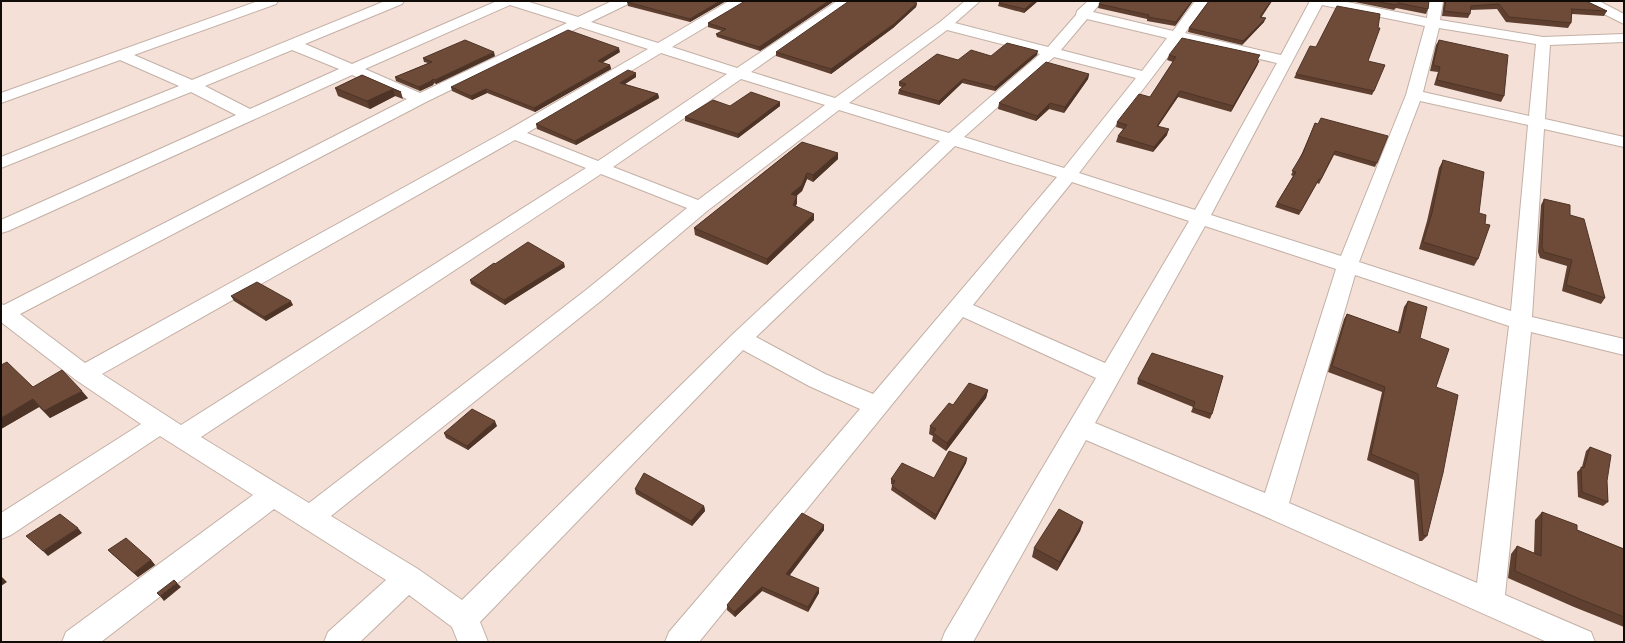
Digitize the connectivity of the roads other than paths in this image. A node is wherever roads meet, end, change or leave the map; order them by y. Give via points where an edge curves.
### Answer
1 (270, 1) edge
2 (397, 1) edge
3 (508, 1) edge
4 (512, 1) edge
5 (623, 1) edge
6 (739, 1) edge
7 (846, 1) edge
8 (974, 1) edge
9 (1202, 1) edge
10 (1317, 1) edge
11 (1322, 1) edge
12 (1436, 1) edge
13 (1589, 1) edge
14 (1089, 8) edge
15 (1624, 20) edge
16 (579, 22) junction
17 (1433, 23) junction
18 (945, 25) junction
19 (1177, 35) junction
20 (1624, 38) edge
21 (1543, 42) junction
22 (291, 44) junction
23 (658, 48) junction
24 (1051, 52) junction
25 (121, 55) junction
26 (1286, 62) junction
27 (352, 69) junction
28 (740, 73) junction
29 (1145, 76) junction
30 (192, 86) junction
31 (1414, 95) junction
32 (1, 98) edge
33 (420, 99) junction
34 (837, 104) junction
35 (249, 115) junction
36 (1538, 123) junction
37 (514, 134) junction
38 (952, 139) junction
39 (1624, 142) edge
40 (1, 164) edge
41 (599, 168) junction
42 (1068, 175) junction
43 (700, 207) junction
44 (1200, 218) junction
45 (1, 227) edge
46 (1347, 266) junction
47 (960, 308) junction
48 (2, 313) edge
49 (1521, 322) junction
50 (741, 339) junction
51 (1624, 347) edge
52 (84, 374) junction
53 (1109, 374) junction
54 (877, 406) junction
55 (160, 424) junction
56 (1080, 427) junction
57 (182, 437) junction
58 (274, 494) junction
59 (1274, 508) junction
60 (310, 517) junction
61 (1, 527) edge
62 (408, 578) junction
63 (1489, 603) junction
64 (464, 618) junction
65 (77, 642) edge
66 (339, 642) edge
67 (472, 642) edge
68 (680, 642) edge
69 (956, 642) edge
70 (1580, 642) edge

1 - 25 street
2 - 22 street
3 - 27 street
4 - 16 street
5 - 16 street
6 - 23 street
7 - 28 street
8 - 18 street
9 - 19 street
10 - 26 street
11 - 17 street
12 - 17 street
13 - 15 street
14 - 19 street
14 - 24 street
16 - 23 street
16 - 33 street
17 - 21 street
17 - 31 street
18 - 24 street
18 - 34 street
19 - 26 street
19 - 29 street
20 - 21 street
21 - 36 street
22 - 27 street
22 - 30 street
23 - 28 street
23 - 37 street
24 - 29 street
24 - 38 street
25 - 30 street
25 - 32 street
26 - 44 street
27 - 33 street
27 - 35 street
28 - 34 street
28 - 41 street
29 - 42 street
30 - 35 street
30 - 40 street
31 - 36 street
31 - 46 street
33 - 48 street
34 - 38 street
34 - 43 street
35 - 45 street
36 - 39 street
36 - 49 street
37 - 41 street
37 - 52 street
38 - 42 street
38 - 50 street
41 - 43 street
41 - 57 street
42 - 44 street
42 - 47 street
43 - 60 street via 594,295
44 - 46 street
44 - 53 street
46 - 49 street
46 - 59 street
47 - 53 street
47 - 54 street
48 - 52 street
49 - 51 street
49 - 63 street
50 - 54 street via 817,380
50 - 64 street
52 - 55 street
53 - 56 street
54 - 68 street
55 - 57 street
55 - 61 street
56 - 59 street
56 - 69 street
57 - 58 street
58 - 60 street
58 - 65 street
59 - 63 street
60 - 62 street
62 - 64 street
62 - 66 street
63 - 70 street
64 - 67 street

